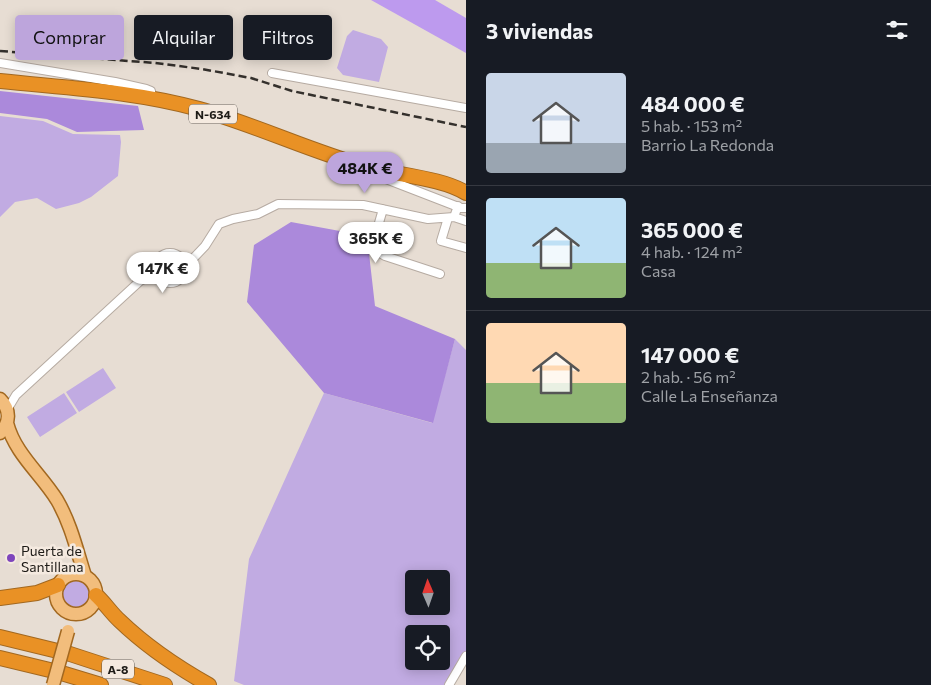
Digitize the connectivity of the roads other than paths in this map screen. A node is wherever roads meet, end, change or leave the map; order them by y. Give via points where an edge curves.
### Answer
1 (0, 64) edge
2 (272, 72) dead end
3 (0, 81) edge
4 (152, 98) junction
5 (466, 108) edge
6 (344, 160) junction
7 (418, 178) junction
8 (466, 180) edge
9 (466, 192) edge
10 (463, 208) edge
11 (383, 209) junction
12 (451, 217) junction
13 (466, 221) edge
14 (466, 248) edge
15 (185, 267) junction
16 (155, 273) junction
17 (440, 274) dead end
18 (16, 395) junction
19 (2, 403) edge
20 (4, 428) edge
21 (0, 440) edge
22 (22, 455) junction
23 (74, 545) junction
24 (86, 576) junction
25 (62, 581) junction
26 (96, 594) junction
27 (0, 598) edge
28 (65, 611) junction
29 (80, 614) junction
30 (68, 631) junction
31 (0, 637) edge
32 (466, 656) edge
33 (0, 658) edge
34 (53, 685) edge
35 (101, 685) edge
36 (165, 685) edge
37 (209, 685) edge
38 (449, 685) edge

1 - 4 street via 115,82 146,89
2 - 5 street
3 - 4 highway, N-634
4 - 6 highway, N-634 via 228,118
6 - 7 highway, N-634
6 - 10 street
7 - 8 highway, N-634
7 - 9 highway, N-634
8 - 9 highway, N-634
10 - 12 street
11 - 12 street via 428,220
11 - 15 street via 363,205 278,204 258,214 219,224 205,246
11 - 17 street via 374,240 375,250
12 - 13 street
12 - 14 street via 442,242
15 - 16 street via 181,279 172,283 162,281
15 - 16 street via 181,258 169,253 157,260
16 - 18 street via 140,280
18 - 19 street
18 - 19 street
19 - 20 main road
20 - 22 main road via 10,432
21 - 22 main road
22 - 23 main road via 56,499 69,525
23 - 24 main road
23 - 25 main road via 73,562
24 - 25 main road via 79,574
24 - 26 main road via 94,584
25 - 27 highway via 37,594
25 - 28 main road via 56,597
26 - 29 main road via 93,605
26 - 37 highway via 108,610 143,640
28 - 29 main road
28 - 30 main road
29 - 30 main road
30 - 34 main road, bridge
31 - 36 highway, A-8 via 70,654
32 - 38 street
33 - 35 highway, A-8

